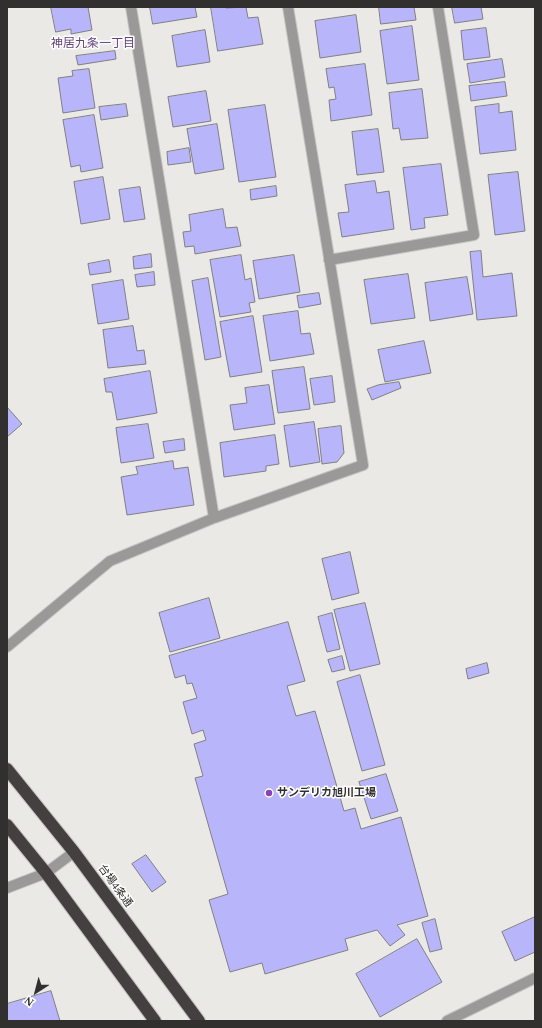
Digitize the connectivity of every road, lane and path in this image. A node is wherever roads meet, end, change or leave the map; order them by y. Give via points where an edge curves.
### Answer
1 (131, 7) edge
2 (288, 7) edge
3 (438, 7) edge
4 (329, 260) junction
5 (214, 518) junction
6 (7, 647) edge
7 (7, 769) edge
8 (7, 825) edge
9 (74, 852) junction
10 (46, 873) junction
11 (7, 888) edge
12 (535, 978) edge
13 (155, 1021) edge
14 (199, 1021) edge
15 (447, 1021) edge

1 - 5 street
2 - 4 street
3 - 4 street via 474,235
4 - 5 street via 363,465
5 - 6 street via 110,561
7 - 9 highway, 台場4条通
8 - 10 highway
9 - 10 street
9 - 14 highway, 台場4条通
10 - 11 street
10 - 13 highway
12 - 15 street

